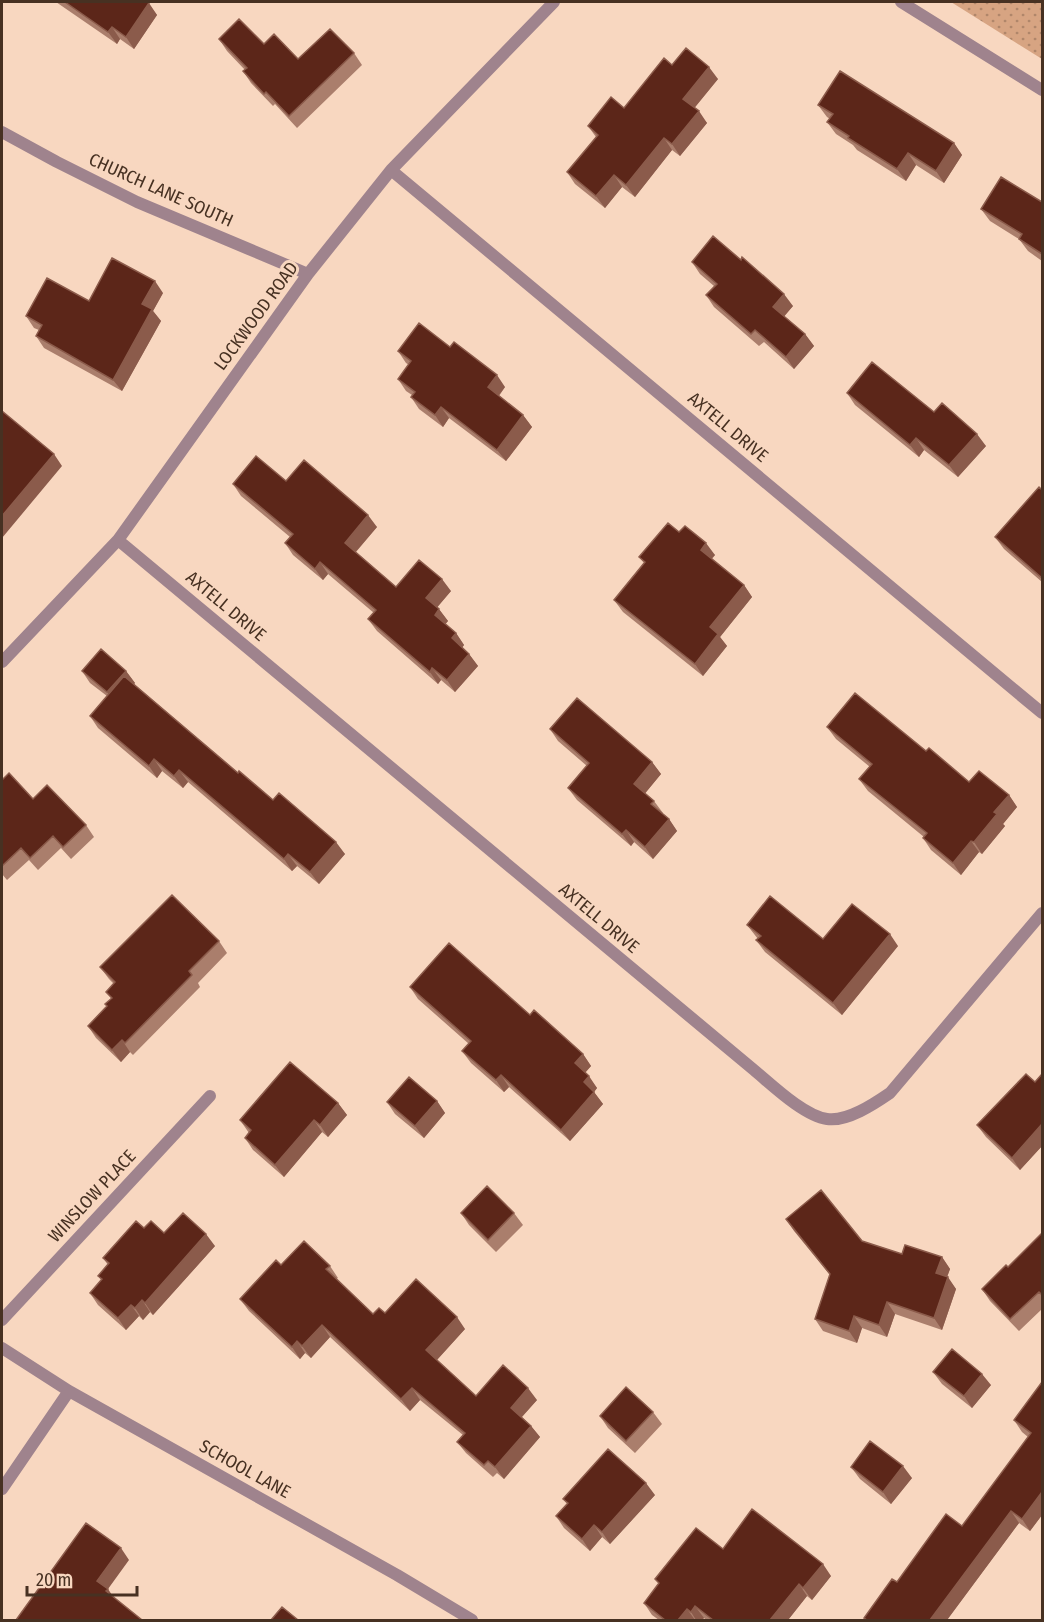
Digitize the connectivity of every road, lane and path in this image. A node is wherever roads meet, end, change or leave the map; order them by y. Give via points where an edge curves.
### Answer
1 (554, 2) edge
2 (901, 2) edge
3 (1042, 90) edge
4 (2, 132) edge
5 (391, 170) junction
6 (308, 274) junction
7 (118, 540) junction
8 (2, 662) edge
9 (1042, 713) edge
10 (1042, 913) edge
11 (210, 1096) dead end
12 (2, 1320) edge
13 (2, 1348) edge
14 (69, 1391) junction
15 (2, 1489) edge
16 (472, 1620) edge

1 - 5 street, LOCKWOOD ROAD
2 - 3 street
4 - 6 street, CHURCH LANE SOUTH via 137,202
5 - 6 street, LOCKWOOD ROAD
5 - 9 street, AXTELL DRIVE
6 - 7 street, LOCKWOOD ROAD
7 - 8 street, LOCKWOOD ROAD
7 - 10 street, AXTELL DRIVE via 812,1115 829,1120 845,1116 868,1108 890,1093
11 - 12 street, WINSLOW PLACE
13 - 14 street, SCHOOL LANE
14 - 15 street
14 - 16 street, SCHOOL LANE

